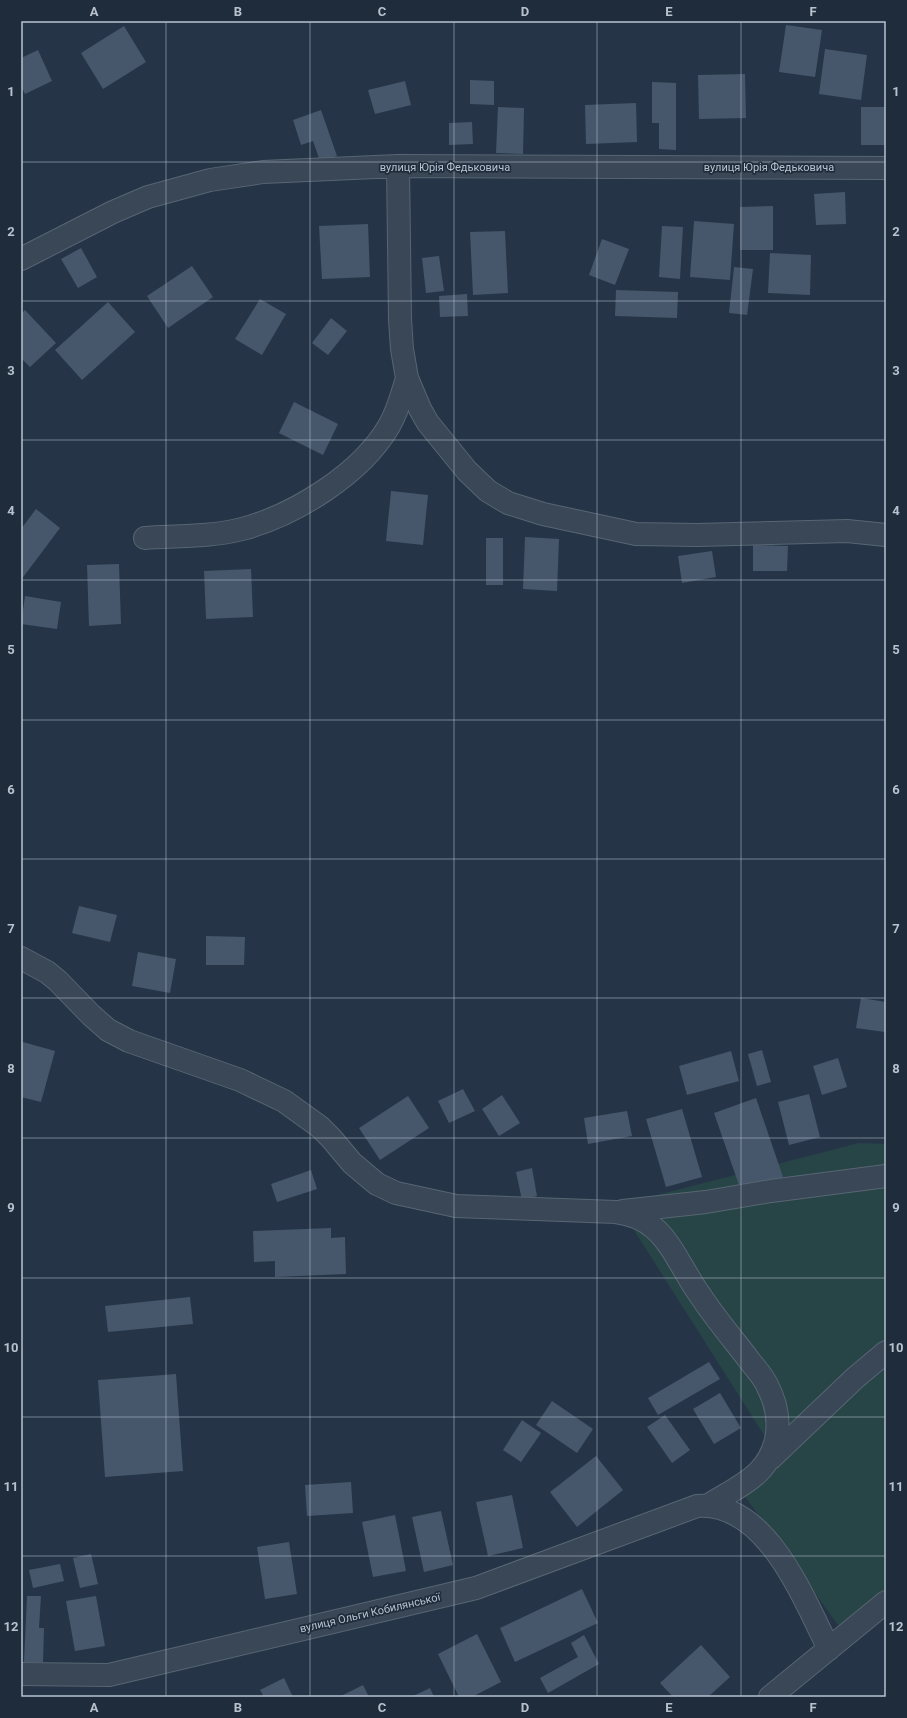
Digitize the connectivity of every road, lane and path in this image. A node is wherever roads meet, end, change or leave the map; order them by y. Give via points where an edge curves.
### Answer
1 (398, 166) junction
2 (886, 168) edge
3 (21, 259) edge
4 (407, 378) junction
5 (886, 535) edge
6 (145, 538) dead end
7 (21, 958) edge
8 (886, 1176) edge
9 (616, 1212) junction
10 (886, 1352) edge
11 (770, 1459) junction
12 (709, 1505) junction
13 (886, 1602) edge
14 (829, 1649) junction
15 (21, 1674) edge
16 (770, 1697) edge

1 - 2 street, вулиця Юрія Федьковича
1 - 3 street, вулиця Юрія Федьковича via 263,172 210,180 131,204
1 - 4 street via 400,319
4 - 5 street via 428,423 476,482 498,498 527,509 636,534 847,531
4 - 6 street via 397,410 381,438 349,471 310,500 271,520 241,529 210,534
7 - 9 street via 58,981 108,1030 129,1041 240,1080 284,1101 320,1127 364,1174 396,1193 456,1206
8 - 9 street
9 - 11 street via 644,1220 665,1240 700,1296 767,1383 778,1418 777,1435
10 - 11 street
11 - 12 street via 753,1478
12 - 14 street via 736,1515 767,1540 801,1595
12 - 15 street, вулиця Ольги Кобилянської via 697,1506 476,1588 109,1674
13 - 14 street
14 - 16 street

